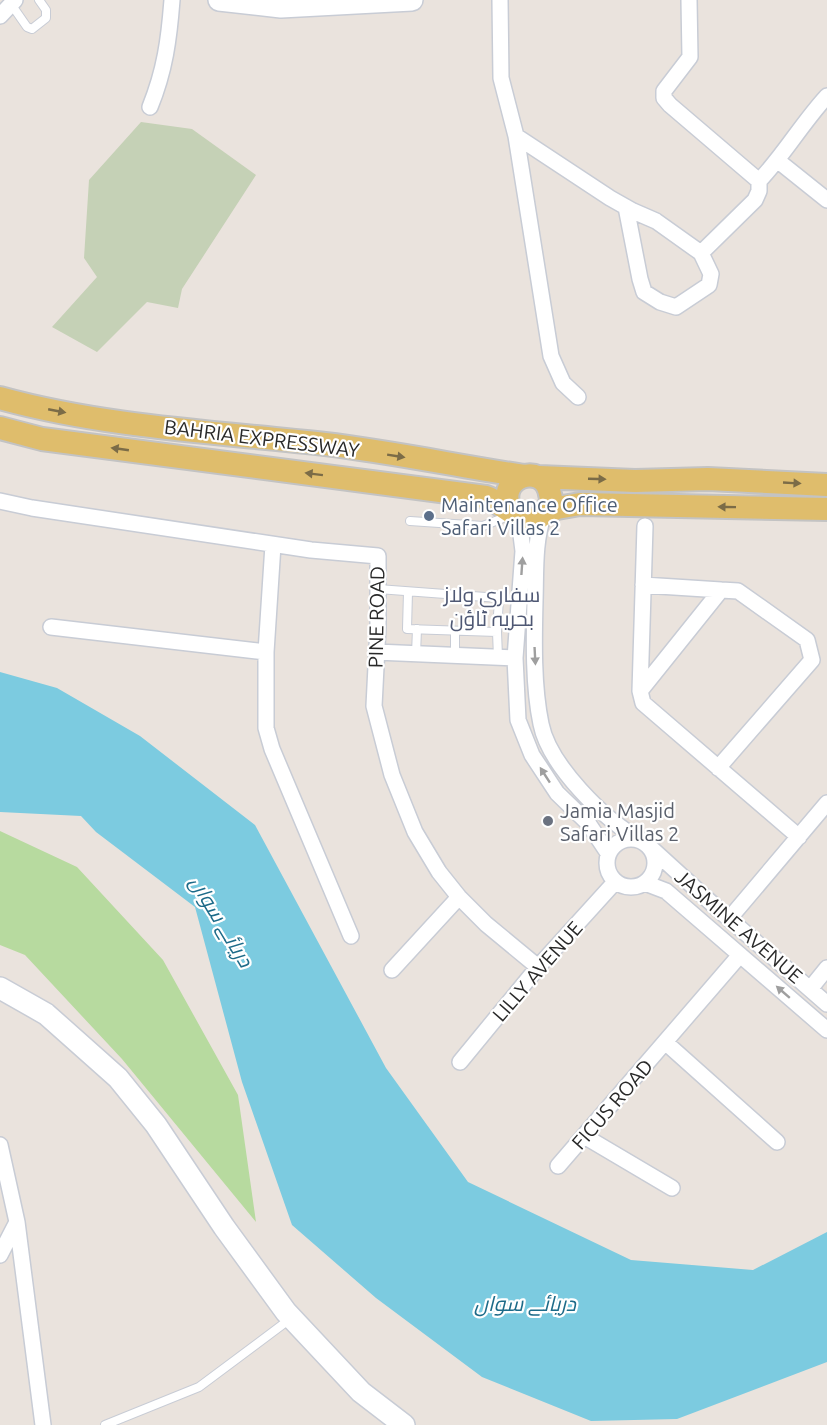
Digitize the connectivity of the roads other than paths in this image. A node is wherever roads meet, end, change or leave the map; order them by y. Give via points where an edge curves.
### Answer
1 (39, 0) edge
2 (172, 0) edge
3 (225, 0) edge
4 (412, 0) edge
5 (500, 0) edge
6 (689, 0) edge
7 (11, 2) edge
8 (350, 2) edge
9 (0, 16) edge
10 (827, 96) edge
11 (150, 107) dead end
12 (516, 136) junction
13 (777, 160) junction
14 (759, 182) junction
15 (827, 200) edge
16 (626, 207) junction
17 (701, 253) junction
18 (578, 397) dead end
19 (0, 398) edge
20 (0, 428) edge
21 (531, 476) junction
22 (827, 485) edge
23 (0, 501) edge
24 (827, 509) edge
25 (513, 514) junction
26 (544, 514) junction
27 (410, 521) dead end
28 (645, 526) dead end
29 (273, 545) junction
30 (643, 585) junction
31 (378, 589) junction
32 (721, 590) junction
33 (408, 592) junction
34 (51, 627) dead end
35 (417, 629) junction
36 (455, 631) junction
37 (497, 632) junction
38 (266, 652) junction
39 (376, 652) junction
40 (416, 654) junction
41 (455, 655) junction
42 (498, 657) junction
43 (515, 658) junction
44 (640, 691) junction
45 (718, 768) junction
46 (827, 803) edge
47 (799, 837) junction
48 (646, 844) junction
49 (608, 853) junction
50 (615, 882) junction
51 (645, 883) junction
52 (459, 897) junction
53 (729, 919) junction
54 (351, 936) dead end
55 (740, 955) junction
56 (538, 967) junction
57 (827, 968) edge
58 (392, 970) dead end
59 (0, 988) edge
60 (810, 989) junction
61 (827, 1004) edge
62 (827, 1030) edge
63 (665, 1042) junction
64 (460, 1062) dead end
65 (584, 1136) junction
66 (777, 1142) dead end
67 (0, 1145) edge
68 (558, 1166) dead end
69 (672, 1188) dead end
70 (17, 1222) junction
71 (0, 1255) edge
72 (291, 1318) junction
73 (43, 1425) edge
74 (105, 1425) edge
75 (404, 1425) edge

1 - 7 lane via 46,18 32,28 27,27
2 - 11 street via 169,43 161,81
3 - 8 main road via 281,7
4 - 8 main road
5 - 12 street via 501,78
6 - 14 street via 690,57 664,91 664,98
7 - 9 street
10 - 13 street
12 - 16 street
12 - 18 street via 551,356 563,383
13 - 14 street
13 - 15 street
14 - 17 street via 754,200
16 - 17 street via 656,221
16 - 17 street via 639,279 644,292 660,302 676,307 709,285 711,273
19 -> 21 main road, BAHRIA EXPRESSWAY via 78,415 328,445
25 -> 20 main road, BAHRIA EXPRESSWAY via 486,497 42,439
21 -> 22 main road, BAHRIA EXPRESSWAY
21 - 25 main road via 512,482 507,501
21 - 26 main road via 546,483 550,490 551,499
23 - 29 street, PINE ROAD
24 -> 26 main road via 580,504
25 - 26 main road via 532,520
25 - 27 lane via 483,526
43 -> 25 street via 523,551
26 -> 48 street, JASMINE AVENUE via 538,541 534,653 541,725 549,747 572,781 626,832
28 - 30 street
29 - 31 street, PINE ROAD via 378,556
29 - 38 street
30 - 32 street
30 - 44 street
31 - 33 lane
31 - 39 street, PINE ROAD
32 - 44 street
32 - 45 street via 738,591 807,640 812,660
33 - 35 lane via 407,629
33 - 37 lane via 499,598
34 - 38 street
35 - 36 lane
35 - 40 lane
36 - 37 lane
36 - 41 lane
37 - 42 lane
38 - 54 street via 266,728 272,749
39 - 40 street
39 - 52 street, PINE ROAD via 374,705 392,775 415,832
40 - 41 street
41 - 42 street
42 - 43 street
49 -> 43 street via 588,823 557,793 532,755 518,720
44 - 45 street via 644,703
45 - 47 street
46 - 47 street
47 - 53 street
48 - 49 street via 628,838 616,842
48 - 51 street via 656,860
48 - 53 street, JASMINE AVENUE
49 - 50 street via 606,865
50 - 51 street via 633,887
50 - 56 street, LILLY AVENUE
51 - 55 street, JASMINE AVENUE via 666,891
52 - 56 street, PINE ROAD
52 - 58 street
53 - 60 street, JASMINE AVENUE
62 -> 55 street, JASMINE AVENUE
55 - 63 street, FICUS ROAD
56 - 64 street, LILLY AVENUE
57 - 60 street
59 - 72 main road via 46,1014 118,1078 156,1125
60 - 61 street, JASMINE AVENUE
63 - 65 street, FICUS ROAD
63 - 66 street, FICUS ROAD
65 - 68 street, FICUS ROAD
65 - 69 street
67 - 70 street
70 - 71 street
70 - 73 street
72 - 74 lane via 199,1387
72 - 75 main road via 361,1392

